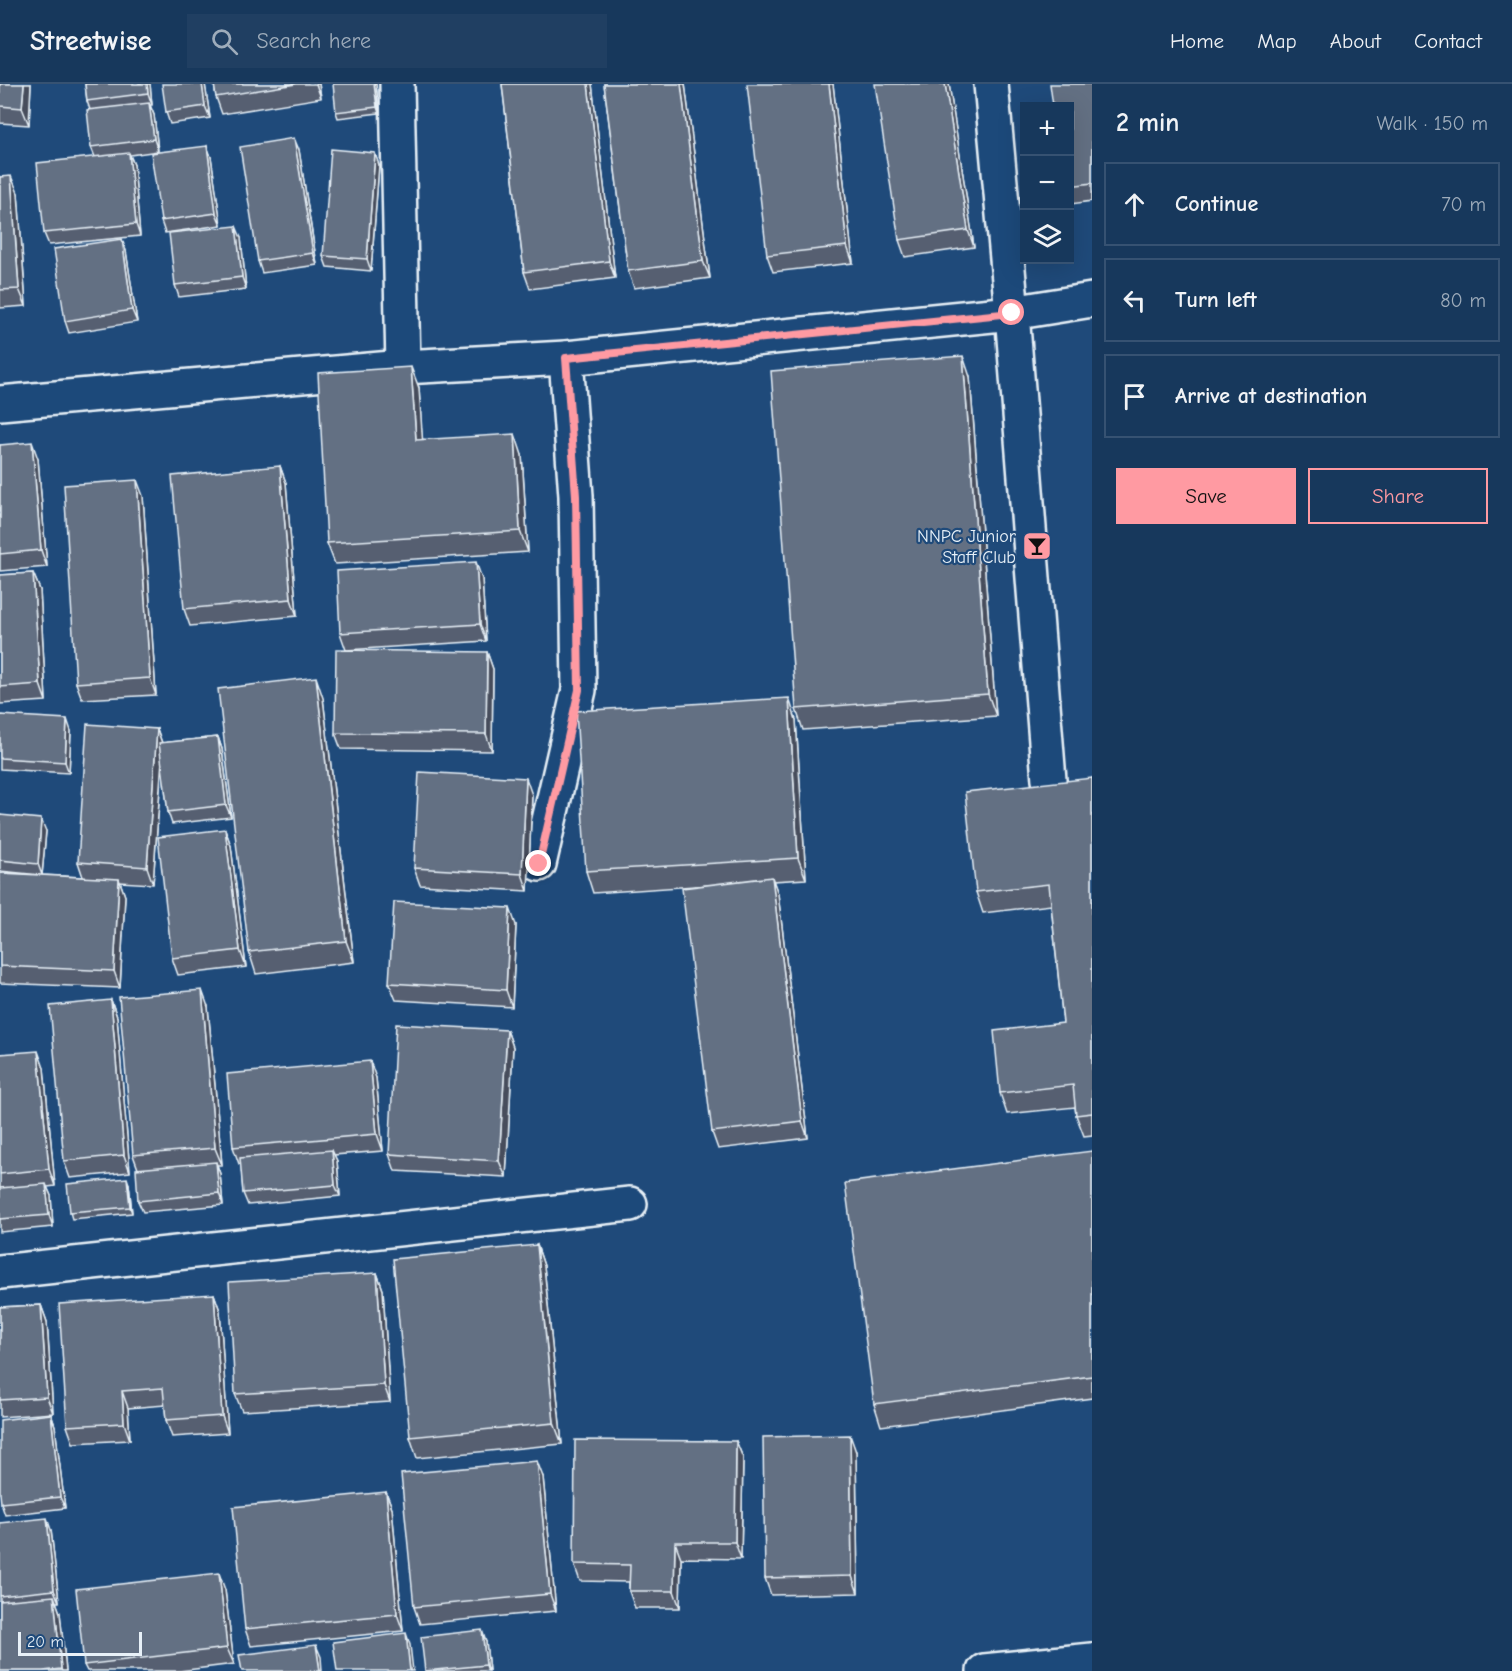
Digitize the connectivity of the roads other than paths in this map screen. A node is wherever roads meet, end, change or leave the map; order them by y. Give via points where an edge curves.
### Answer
1 (397, 84) edge
2 (991, 84) edge
3 (1092, 300) edge
4 (1012, 313) junction
5 (566, 358) junction
6 (403, 367) junction
7 (0, 403) edge
8 (1049, 780) edge
9 (539, 864) dead end
10 (630, 1204) dead end
11 (0, 1272) edge
12 (1092, 1660) edge
13 (984, 1671) edge

1 - 6 street
2 - 4 street
3 - 4 street
4 - 5 street
4 - 8 street
5 - 6 street
5 - 9 street via 576,496 579,690
6 - 7 street
10 - 11 street
12 - 13 street

